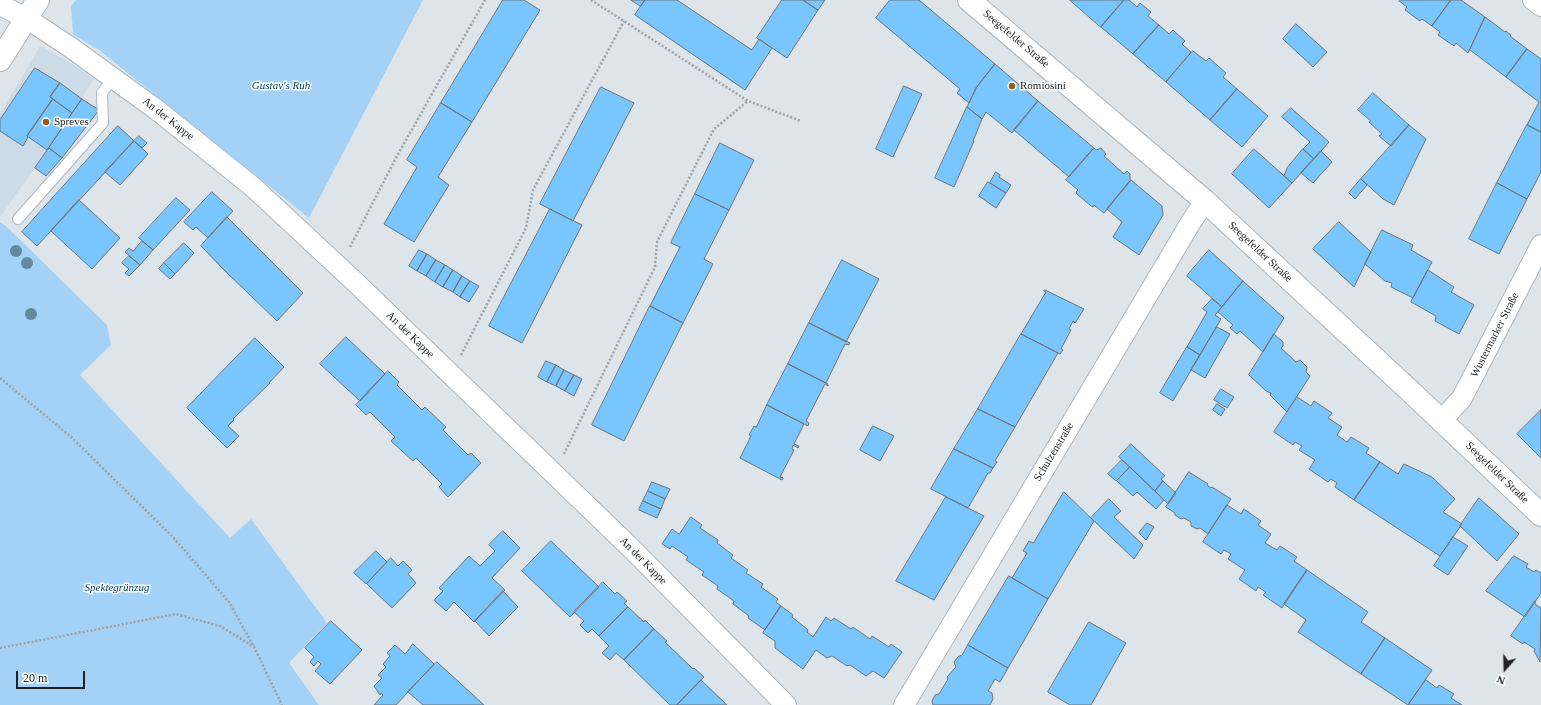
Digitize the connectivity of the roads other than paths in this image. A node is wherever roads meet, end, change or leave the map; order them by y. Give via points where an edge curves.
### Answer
1 (38, 0) edge
2 (969, 0) edge
3 (1533, 0) edge
4 (0, 5) edge
5 (1541, 6) edge
6 (26, 18) junction
7 (0, 60) edge
8 (113, 78) junction
9 (1205, 201) junction
10 (18, 220) dead end
11 (1541, 245) edge
12 (1442, 420) junction
13 (1541, 515) edge
14 (786, 705) edge
15 (904, 705) edge

1 - 6 street
2 - 9 street, Seegefelder Straße
3 - 5 street
4 - 6 street, An der Kappe
6 - 7 street
6 - 8 street, An der Kappe
8 - 10 lane via 102,93 103,123
8 - 14 street, An der Kappe via 253,187 339,267 634,551
9 - 12 street, Seegefelder Straße
9 - 15 street, Schulzenstraße
11 - 12 street, Wustermarker Straße via 1462,398
12 - 13 street, Seegefelder Straße

